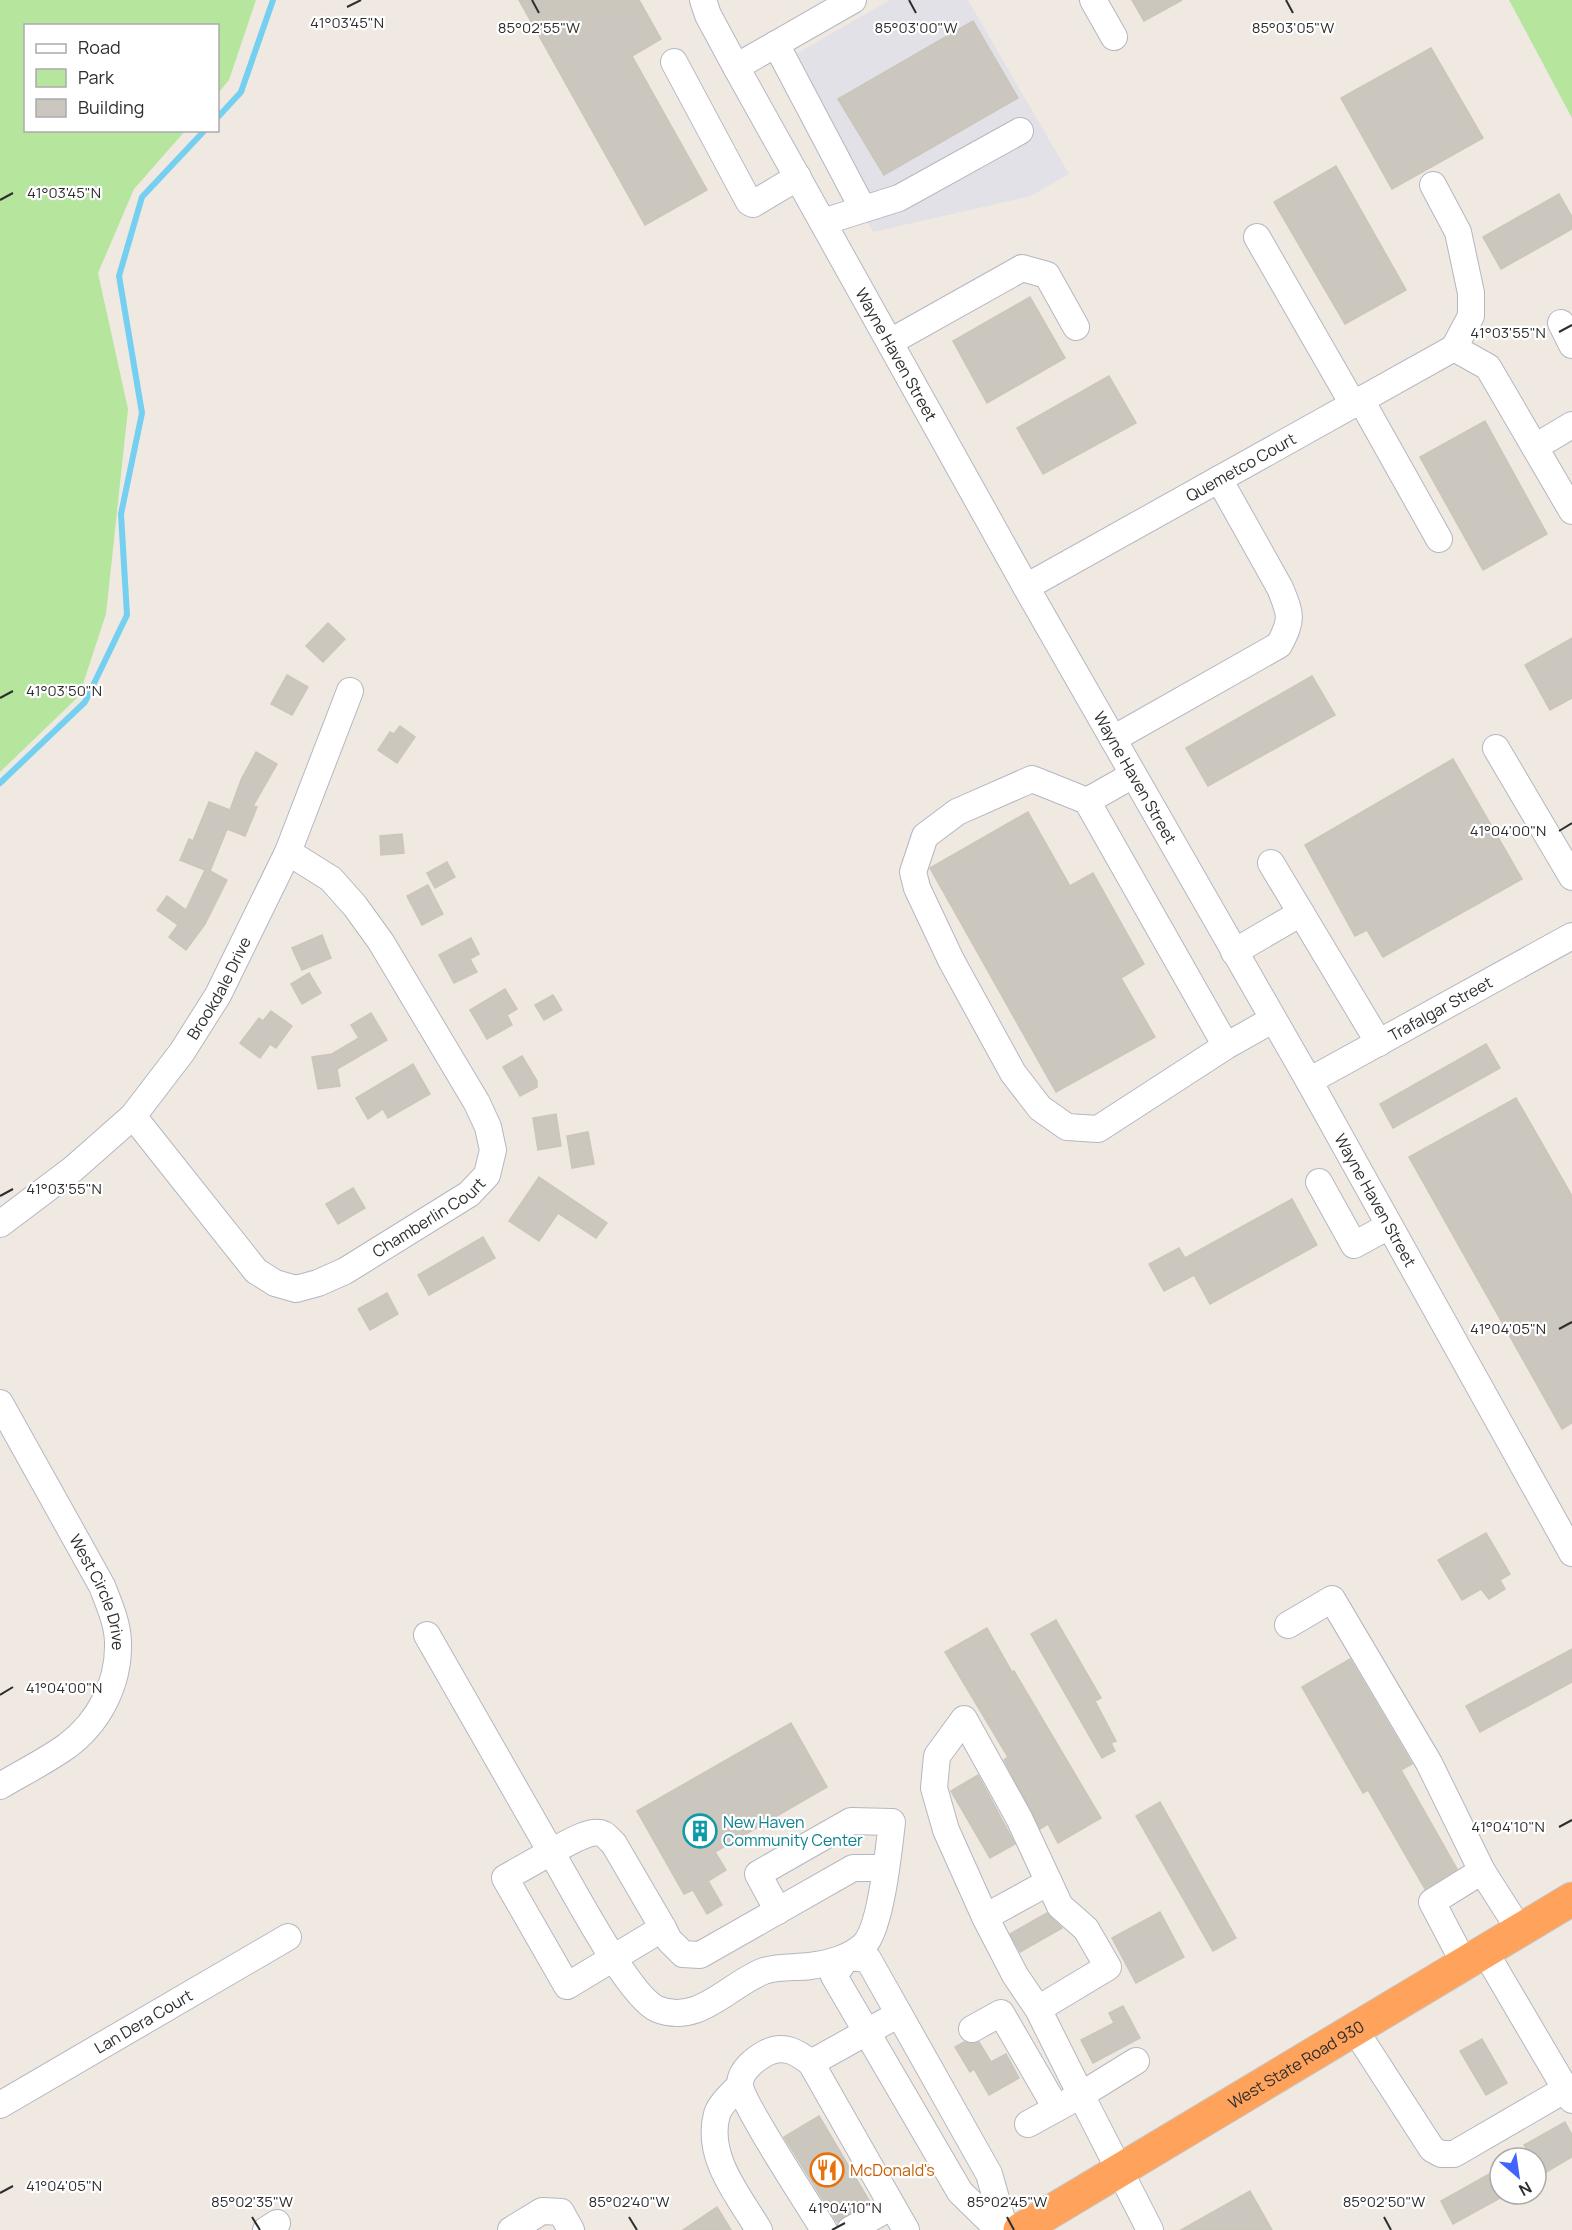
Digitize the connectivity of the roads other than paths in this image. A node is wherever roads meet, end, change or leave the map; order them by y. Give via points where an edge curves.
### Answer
1 (704, 0) edge
2 (853, 0) edge
3 (1093, 0) edge
4 (1114, 37) dead end
5 (776, 44) junction
6 (674, 62) dead end
7 (736, 67) junction
8 (1020, 131) dead end
9 (798, 177) junction
10 (1433, 185) dead end
11 (863, 209) junction
12 (823, 222) junction
13 (1257, 237) dead end
14 (1076, 327) dead end
15 (890, 342) junction
16 (1454, 348) junction
17 (1357, 402) junction
18 (1572, 425) edge
19 (1535, 447) junction
20 (1219, 479) junction
21 (1572, 511) edge
22 (1439, 539) dead end
23 (1026, 587) junction
24 (350, 692) dead end
25 (1113, 740) junction
26 (1496, 748) dead end
27 (1133, 775) junction
28 (1088, 801) junction
29 (288, 852) junction
30 (1271, 863) dead end
31 (1572, 877) edge
32 (1300, 913) junction
33 (1572, 936) edge
34 (1234, 952) junction
35 (1272, 1020) junction
36 (1380, 1043) junction
37 (1226, 1046) junction
38 (1309, 1081) junction
39 (133, 1116) junction
40 (1319, 1182) dead end
41 (0, 1224) edge
42 (1389, 1226) junction
43 (0, 1403) edge
44 (1572, 1553) edge
45 (1288, 1625) dead end
46 (427, 1635) dead end
47 (0, 1786) edge
48 (551, 1852) junction
49 (886, 1868) junction
50 (1482, 1871) junction
51 (1049, 1882) junction
52 (1572, 1899) edge
53 (778, 1911) junction
54 (985, 1917) junction
55 (663, 1929) junction
56 (1519, 1929) junction
57 (288, 1936) dead end
58 (847, 1957) junction
59 (1474, 1957) junction
60 (613, 1958) junction
61 (1038, 2009) junction
62 (899, 2014) junction
63 (972, 2029) dead end
64 (1355, 2030) junction
65 (866, 2033) junction
66 (1136, 2061) dead end
67 (811, 2063) junction
68 (740, 2085) junction
69 (1569, 2094) edge
70 (1081, 2095) junction
71 (0, 2105) edge
72 (1056, 2108) junction
73 (1029, 2124) dead end
74 (1121, 2170) junction
75 (892, 2206) junction
76 (511, 2230) edge
77 (571, 2230) edge
78 (759, 2230) edge
79 (824, 2230) edge
80 (850, 2230) edge
81 (906, 2230) edge
82 (999, 2230) edge
83 (1005, 2230) edge
84 (1020, 2230) edge
85 (1150, 2230) edge

1 - 7 street, Wayne Haven Street
2 - 5 street
3 - 4 street
5 - 7 street
5 - 11 street
6 - 9 street via 749,202 753,204
7 - 9 street, Wayne Haven Street
8 - 11 street via 898,198
9 - 12 street, Wayne Haven Street
10 - 16 street via 1458,232 1471,293 1471,315
11 - 12 street
12 - 15 street, Wayne Haven Street
13 - 17 street
14 - 15 street via 1047,275 1022,268
15 - 23 street, Wayne Haven Street
16 - 17 street, Quemetco Court
16 - 19 street via 1488,367
17 - 20 street, Quemetco Court
17 - 22 street
18 - 19 street
19 - 21 street
20 - 23 street, Quemetco Court
20 - 25 street via 1280,588 1290,625 1279,645
23 - 25 street, Wayne Haven Street
24 - 29 street, Brookdale Drive
25 - 27 street, Wayne Haven Street
26 - 31 street
27 - 28 street
27 - 34 street, Wayne Haven Street
28 - 37 street
28 - 37 street via 1032,779 957,812 926,836 913,872 951,960 1013,1073 1040,1108 1067,1127 1098,1129
29 - 39 street, Brookdale Drive via 218,995 182,1052
29 - 39 street, Chamberlin Court via 331,879 381,942 488,1127 493,1150 487,1175 469,1194 345,1271 296,1289 275,1283 256,1271
30 - 32 street
32 - 34 street
32 - 36 street
33 - 36 street, Trafalgar Street
34 - 35 street, Wayne Haven Street
35 - 37 street
35 - 38 street, Wayne Haven Street
36 - 38 street, Trafalgar Street
38 - 42 street, Wayne Haven Street
39 - 41 street, Brookdale Drive via 73,1169
40 - 42 street via 1354,1245
42 - 44 street, Wayne Haven Street
43 - 47 street, West Circle Drive via 102,1586 118,1642 110,1693 83,1732
45 - 50 street via 1332,1599 1429,1762
46 - 48 street
48 - 55 street via 588,1834 604,1834 614,1844
48 - 60 street
48 - 60 street via 506,1878 567,1986
49 - 53 street via 853,1868
49 - 53 street via 892,1822 851,1821 758,1874
49 - 58 street via 873,1928 865,1944
50 - 56 street
50 - 59 street via 1432,1902
51 - 54 street
51 - 54 street via 964,1719 937,1756 934,1788 946,1830
51 - 61 street via 1060,1906 1086,1929 1108,1967
52 - 56 highway, West State Road 930
53 - 55 street via 700,1955 683,1954
54 - 61 street via 1015,1976
55 - 60 street
56 - 59 highway, West State Road 930
57 - 71 street, Lan Dera Court
58 - 60 street via 764,1971 701,2008 675,2013 656,2008 641,1996
58 - 62 street via 868,1959
58 - 65 street via 834,1976
59 - 64 highway, West State Road 930
59 - 69 street
61 - 70 street
62 - 65 street
62 - 83 street via 989,2174
63 - 72 street via 1001,2013
64 - 69 street via 1432,2149 1441,2154 1454,2154
64 - 74 highway, West State Road 930
65 - 67 street
65 - 82 street via 960,2192
66 - 70 street
67 - 68 street via 794,2050 774,2049 758,2057 742,2073
67 - 75 street
68 - 78 street via 717,2112 714,2140 721,2167
68 - 79 street
70 - 72 street
70 - 74 street
72 - 73 street
74 - 84 highway, West State Road 930
74 - 85 street
75 - 80 street
75 - 81 street
76 - 77 street via 542,2211 561,2212

